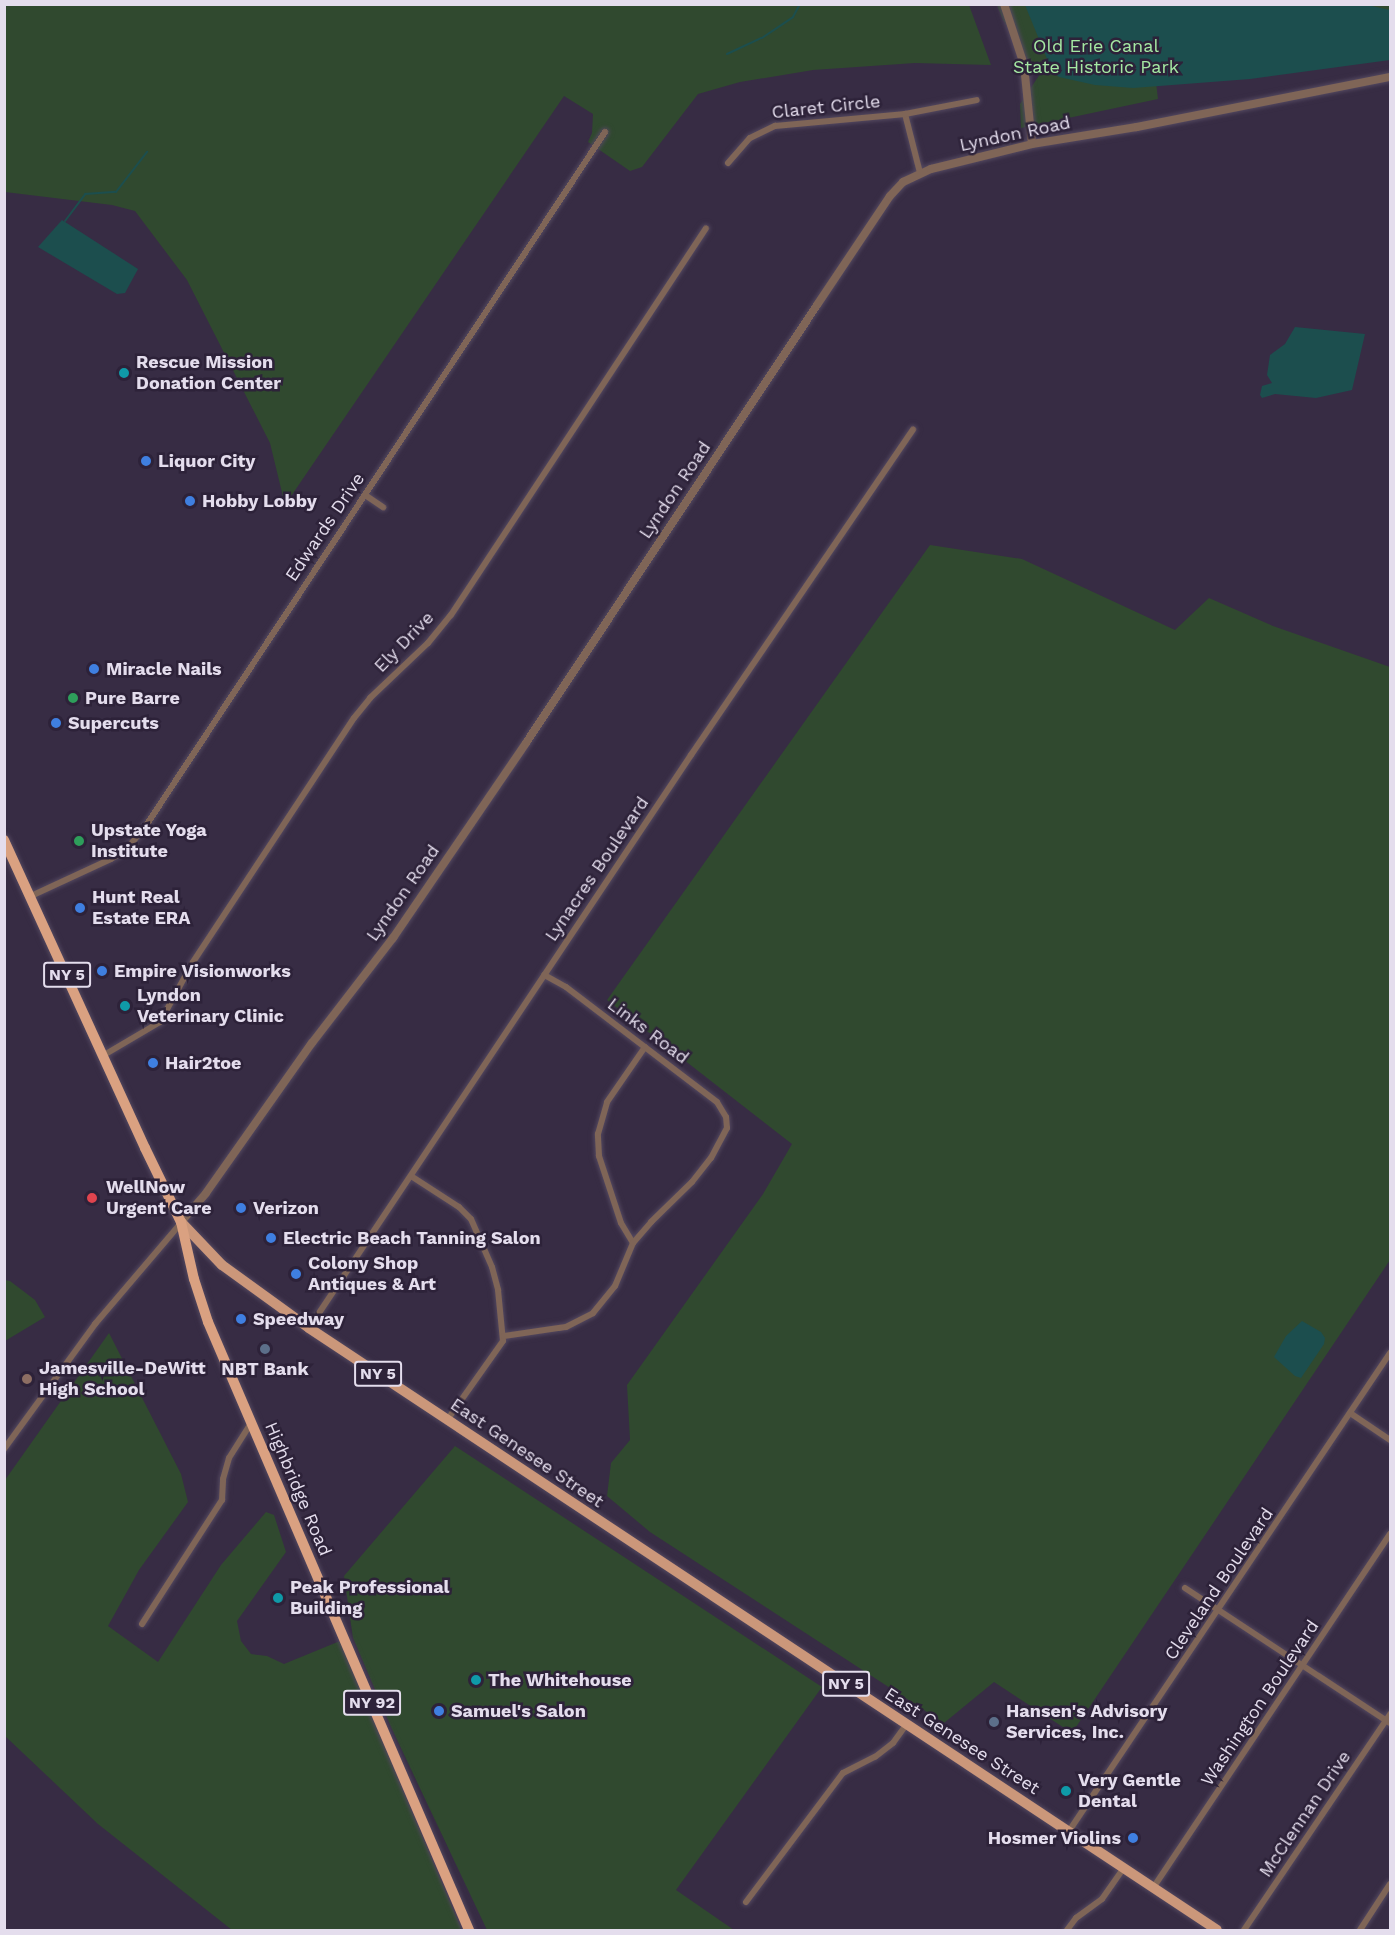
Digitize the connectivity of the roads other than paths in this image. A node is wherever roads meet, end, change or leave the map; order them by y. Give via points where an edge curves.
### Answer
1 (1004, 4) edge
2 (1390, 77) edge
3 (977, 100) dead end
4 (905, 114) junction
5 (605, 132) dead end
6 (1032, 144) junction
7 (728, 164) dead end
8 (920, 173) junction
9 (706, 229) dead end
10 (913, 430) dead end
11 (365, 495) junction
12 (383, 507) dead end
13 (4, 840) edge
14 (31, 896) junction
15 (544, 975) junction
16 (645, 1047) junction
17 (104, 1055) junction
18 (411, 1176) junction
19 (181, 1222) junction
20 (633, 1243) junction
21 (309, 1328) junction
22 (504, 1336) junction
23 (1390, 1353) edge
24 (1350, 1413) junction
25 (447, 1420) junction
26 (251, 1423) junction
27 (1390, 1440) edge
28 (4, 1449) edge
29 (1390, 1533) edge
30 (1185, 1588) dead end
31 (1219, 1610) junction
32 (141, 1624) dead end
33 (1303, 1664) junction
34 (1389, 1719) edge
35 (907, 1724) junction
36 (1069, 1830) junction
37 (1124, 1868) junction
38 (1390, 1884) edge
39 (1153, 1888) junction
40 (746, 1902) dead end
41 (469, 1930) edge
42 (1067, 1930) edge
43 (1217, 1930) edge
44 (1244, 1930) edge
45 (1360, 1930) edge

1 - 6 street via 1024,65
2 - 6 street, Lyndon Road
3 - 4 street, Claret Circle
4 - 7 street, Claret Circle via 775,126 750,138
4 - 8 street, Claret Circle
5 - 11 street, Edwards Drive
6 - 8 street, Lyndon Road
8 - 19 street, Lyndon Road via 903,182 890,196 393,939
9 - 17 street, Ely Drive via 451,615 354,717 193,962 160,1022
10 - 15 street, Lynacres Boulevard
11 - 12 street
11 - 14 street, Edwards Drive via 135,839 111,859
13 - 14 highway, East Genesee Street / NY 5
14 - 17 highway, East Genesee Street / NY 5
15 - 16 street, Links Road
15 - 18 street, Lynacres Boulevard
16 - 20 street via 608,1102 598,1134 599,1156 621,1223
16 - 20 street, Links Road via 717,1102 727,1128 711,1158
17 - 19 highway, East Genesee Street / NY 5
18 - 21 street, Lynacres Boulevard
18 - 22 street via 459,1208 474,1225 494,1275
19 - 21 main road, East Genesee Street / NY 5 via 226,1268
19 - 26 highway, Highbridge Road / NY 92 via 208,1322
19 - 28 street via 95,1324
20 - 22 street via 615,1286 593,1313 566,1327
21 - 25 main road, East Genesee Street / NY 5
22 - 25 street via 498,1351
23 - 24 street, Cleveland Boulevard
24 - 27 street
24 - 31 street, Cleveland Boulevard
25 - 35 main road, East Genesee Street / NY 5
26 - 32 street via 229,1458 222,1500
26 - 41 highway, Highbridge Road / NY 92
29 - 33 street, Washington Boulevard
30 - 31 street
31 - 33 street
31 - 36 street, Cleveland Boulevard
33 - 34 street
33 - 39 street, Washington Boulevard
34 - 44 street, McClennan Drive
35 - 36 main road, East Genesee Street / NY 5
35 - 40 street via 893,1743 843,1773
36 - 37 main road, East Genesee Street / NY 5
37 - 39 main road, East Genesee Street / NY 5
37 - 42 street via 1102,1899 1076,1918
38 - 45 street
39 - 43 main road, East Genesee Street / NY 5

